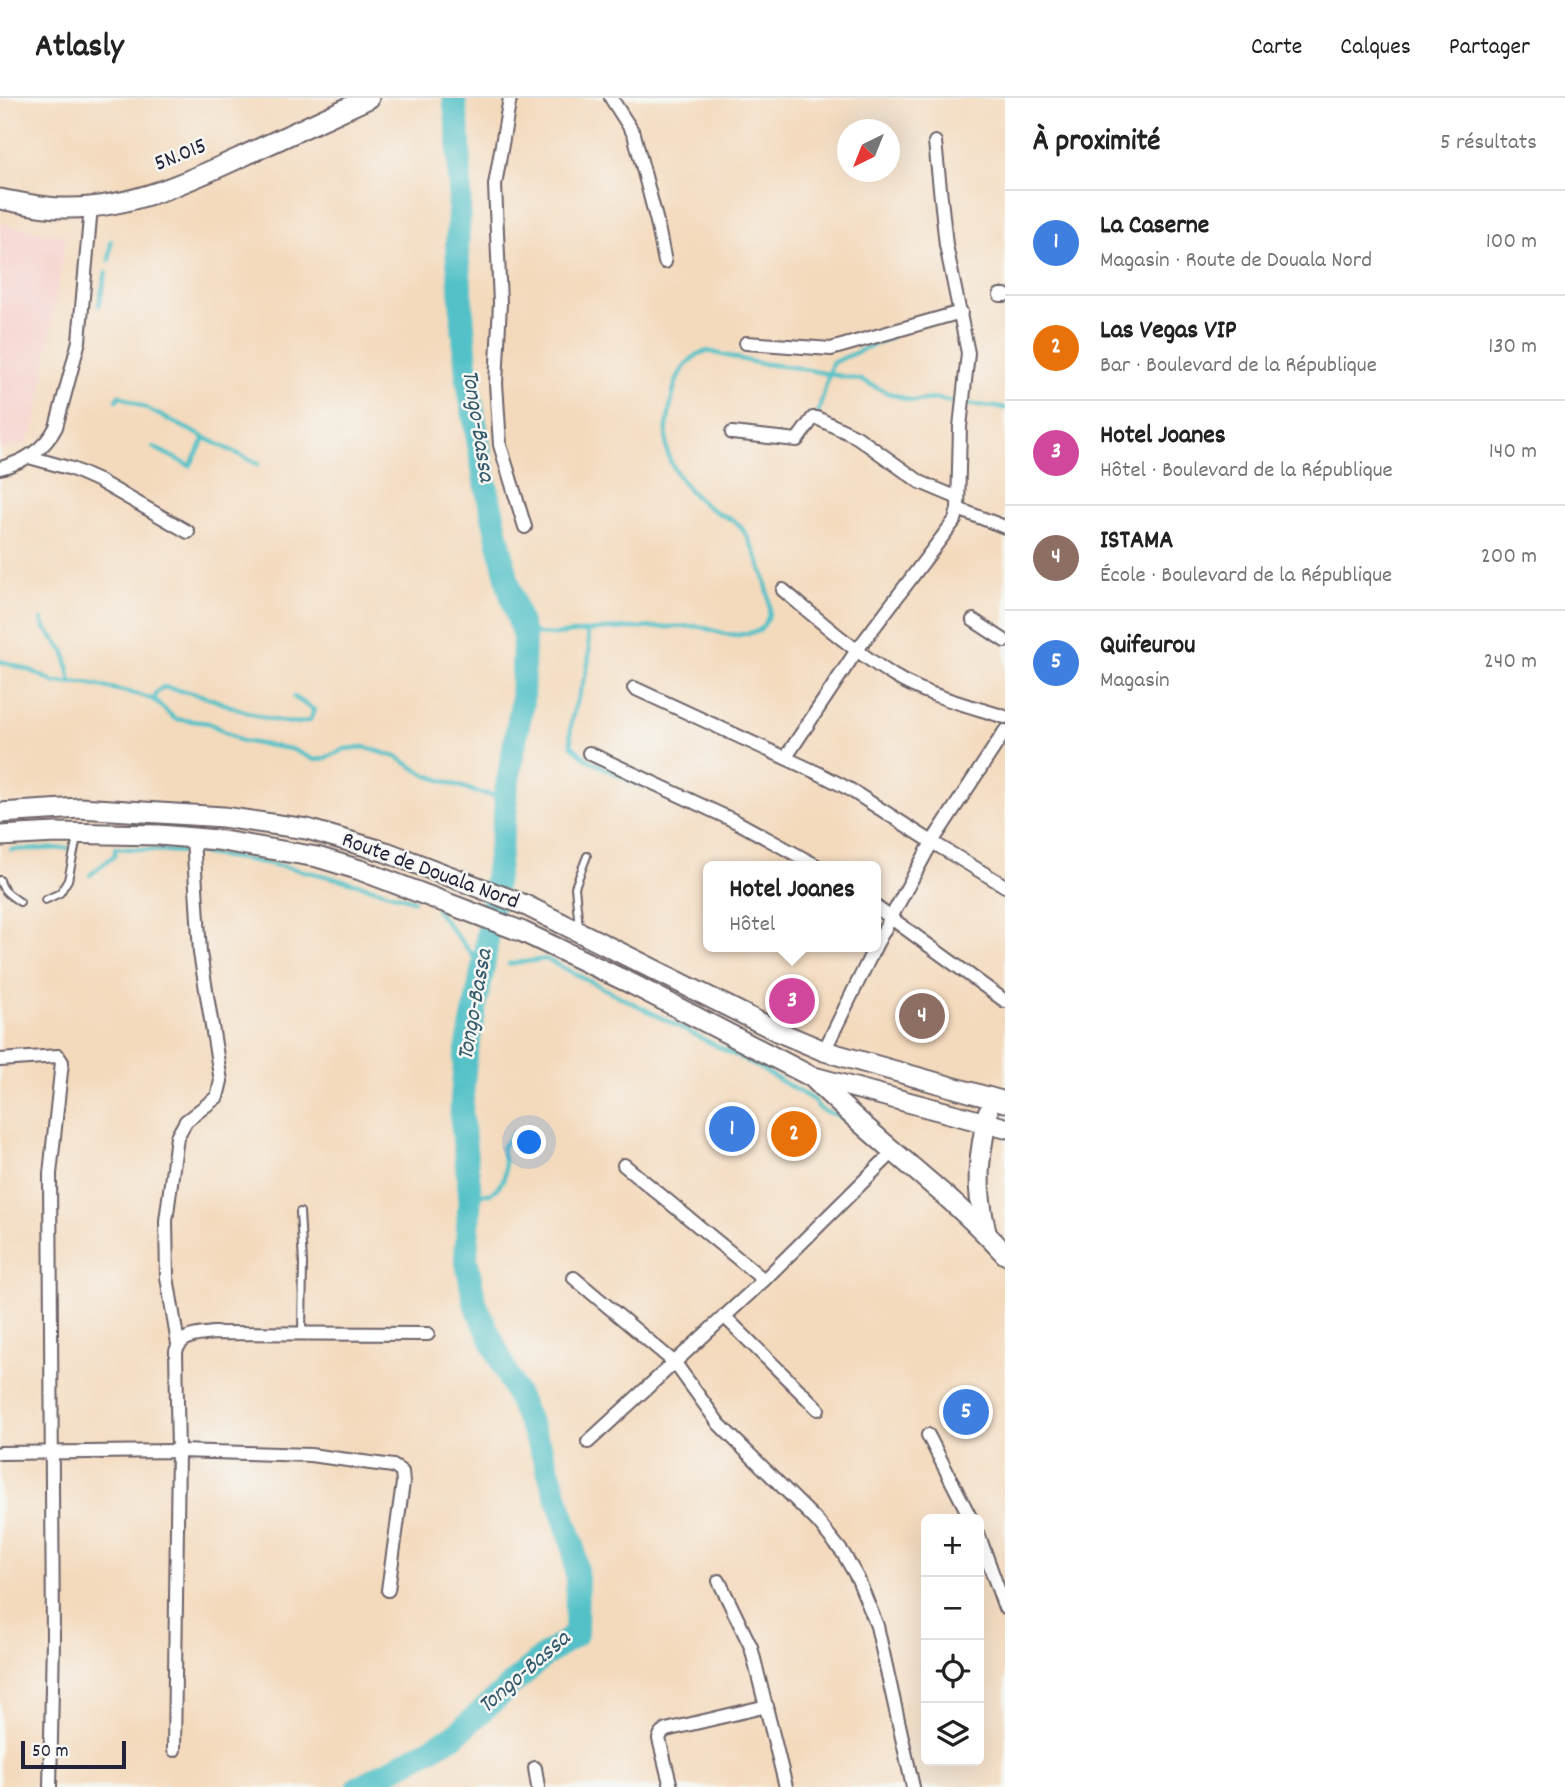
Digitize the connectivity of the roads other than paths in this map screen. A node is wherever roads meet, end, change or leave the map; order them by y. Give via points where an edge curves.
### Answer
1 (369, 98) edge
2 (510, 98) edge
3 (611, 98) edge
4 (935, 142) dead end
5 (0, 199) edge
6 (91, 207) junction
7 (665, 262) dead end
8 (961, 312) junction
9 (746, 343) dead end
10 (732, 433) dead end
11 (29, 457) junction
12 (0, 468) edge
13 (958, 504) junction
14 (525, 527) dead end
15 (1005, 527) edge
16 (188, 532) dead end
17 (783, 590) dead end
18 (973, 620) dead end
19 (1005, 641) edge
20 (857, 650) junction
21 (634, 688) dead end
22 (1005, 717) edge
23 (1005, 731) edge
24 (589, 753) dead end
25 (786, 757) junction
26 (0, 813) edge
27 (79, 832) junction
28 (0, 835) edge
29 (193, 838) junction
30 (932, 842) junction
31 (587, 856) dead end
32 (808, 861) edge
33 (0, 880) edge
34 (1005, 886) edge
35 (45, 900) dead end
36 (20, 902) dead end
37 (881, 911) edge
38 (890, 917) junction
39 (579, 932) junction
40 (881, 936) edge
41 (873, 952) edge
42 (642, 964) junction
43 (632, 984) junction
44 (1005, 1001) edge
45 (824, 1051) junction
46 (0, 1060) edge
47 (810, 1076) junction
48 (998, 1100) edge
49 (995, 1126) edge
50 (895, 1150) junction
51 (624, 1165) dead end
52 (300, 1212) dead end
53 (986, 1233) junction
54 (1005, 1254) edge
55 (574, 1278) dead end
56 (764, 1280) junction
57 (724, 1316) junction
58 (302, 1333) junction
59 (428, 1334) dead end
60 (178, 1344) junction
61 (675, 1363) junction
62 (818, 1409) dead end
63 (928, 1435) dead end
64 (587, 1441) dead end
65 (178, 1451) junction
66 (52, 1452) junction
67 (0, 1453) edge
68 (968, 1514) edge
69 (984, 1550) edge
70 (719, 1581) dead end
71 (388, 1590) dead end
72 (1005, 1608) edge
73 (766, 1706) junction
74 (174, 1750) dead end
75 (535, 1768) dead end
76 (50, 1787) edge
77 (538, 1787) edge
78 (671, 1787) edge
79 (786, 1787) edge
80 (913, 1787) edge

1 - 6 main road, 5N.015 via 186,183
2 - 14 street via 495,185 500,303 496,383 500,445
3 - 7 street via 634,134
4 - 8 street via 946,245
5 - 6 main road, 5N.015 via 45,207
6 - 11 street via 79,341 72,370 56,427
8 - 9 street via 831,349
8 - 13 street via 968,353
10 - 13 street via 797,440 817,418 857,438
11 - 12 street
11 - 16 street via 99,481
13 - 15 street
13 - 20 street via 956,520
17 - 20 street
18 - 19 street
20 - 22 street via 911,684
20 - 25 street
21 - 25 street
23 - 30 street
24 - 32 street via 737,822
25 - 30 street via 849,789
26 - 39 main road, Route de Douala Nord via 80,808 223,817 307,829 471,884
27 - 28 main road, Route de Douala Nord
27 - 29 main road, Route de Douala Nord
27 - 35 lane via 68,880 60,893
29 - 43 main road, Route de Douala Nord via 317,857 359,870 523,932
29 - 60 street via 200,953 221,1081 218,1097 186,1121 177,1137 166,1221 166,1266
30 - 34 street
30 - 38 street
31 - 39 lane via 575,887
33 - 36 lane
37 - 38 street
38 - 40 street
38 - 44 street
39 - 42 main road, Route de Douala Nord
41 - 45 street
42 - 43 main road
42 - 45 main road, Route de Douala Nord
43 - 47 main road, Route de Douala Nord
45 - 48 main road, Route de Douala Nord
46 - 66 street via 58,1056 62,1062 50,1174
47 - 49 main road
47 - 50 main road
48 - 49 main road
49 - 53 main road via 977,1181
50 - 53 main road
50 - 56 street
51 - 56 street
52 - 58 lane
53 - 54 main road
55 - 61 street
56 - 57 street
57 - 61 street
57 - 62 street
58 - 59 street
58 - 60 street via 214,1333 190,1336
60 - 65 street
61 - 64 street
61 - 80 street via 719,1424 818,1522 858,1579 877,1626
63 - 68 street
65 - 66 street
65 - 71 street via 310,1455 393,1466 402,1472 403,1483
65 - 74 street
66 - 67 street
66 - 76 street
69 - 72 street
70 - 73 street via 751,1647
73 - 78 street via 661,1734
73 - 79 street
75 - 77 street

